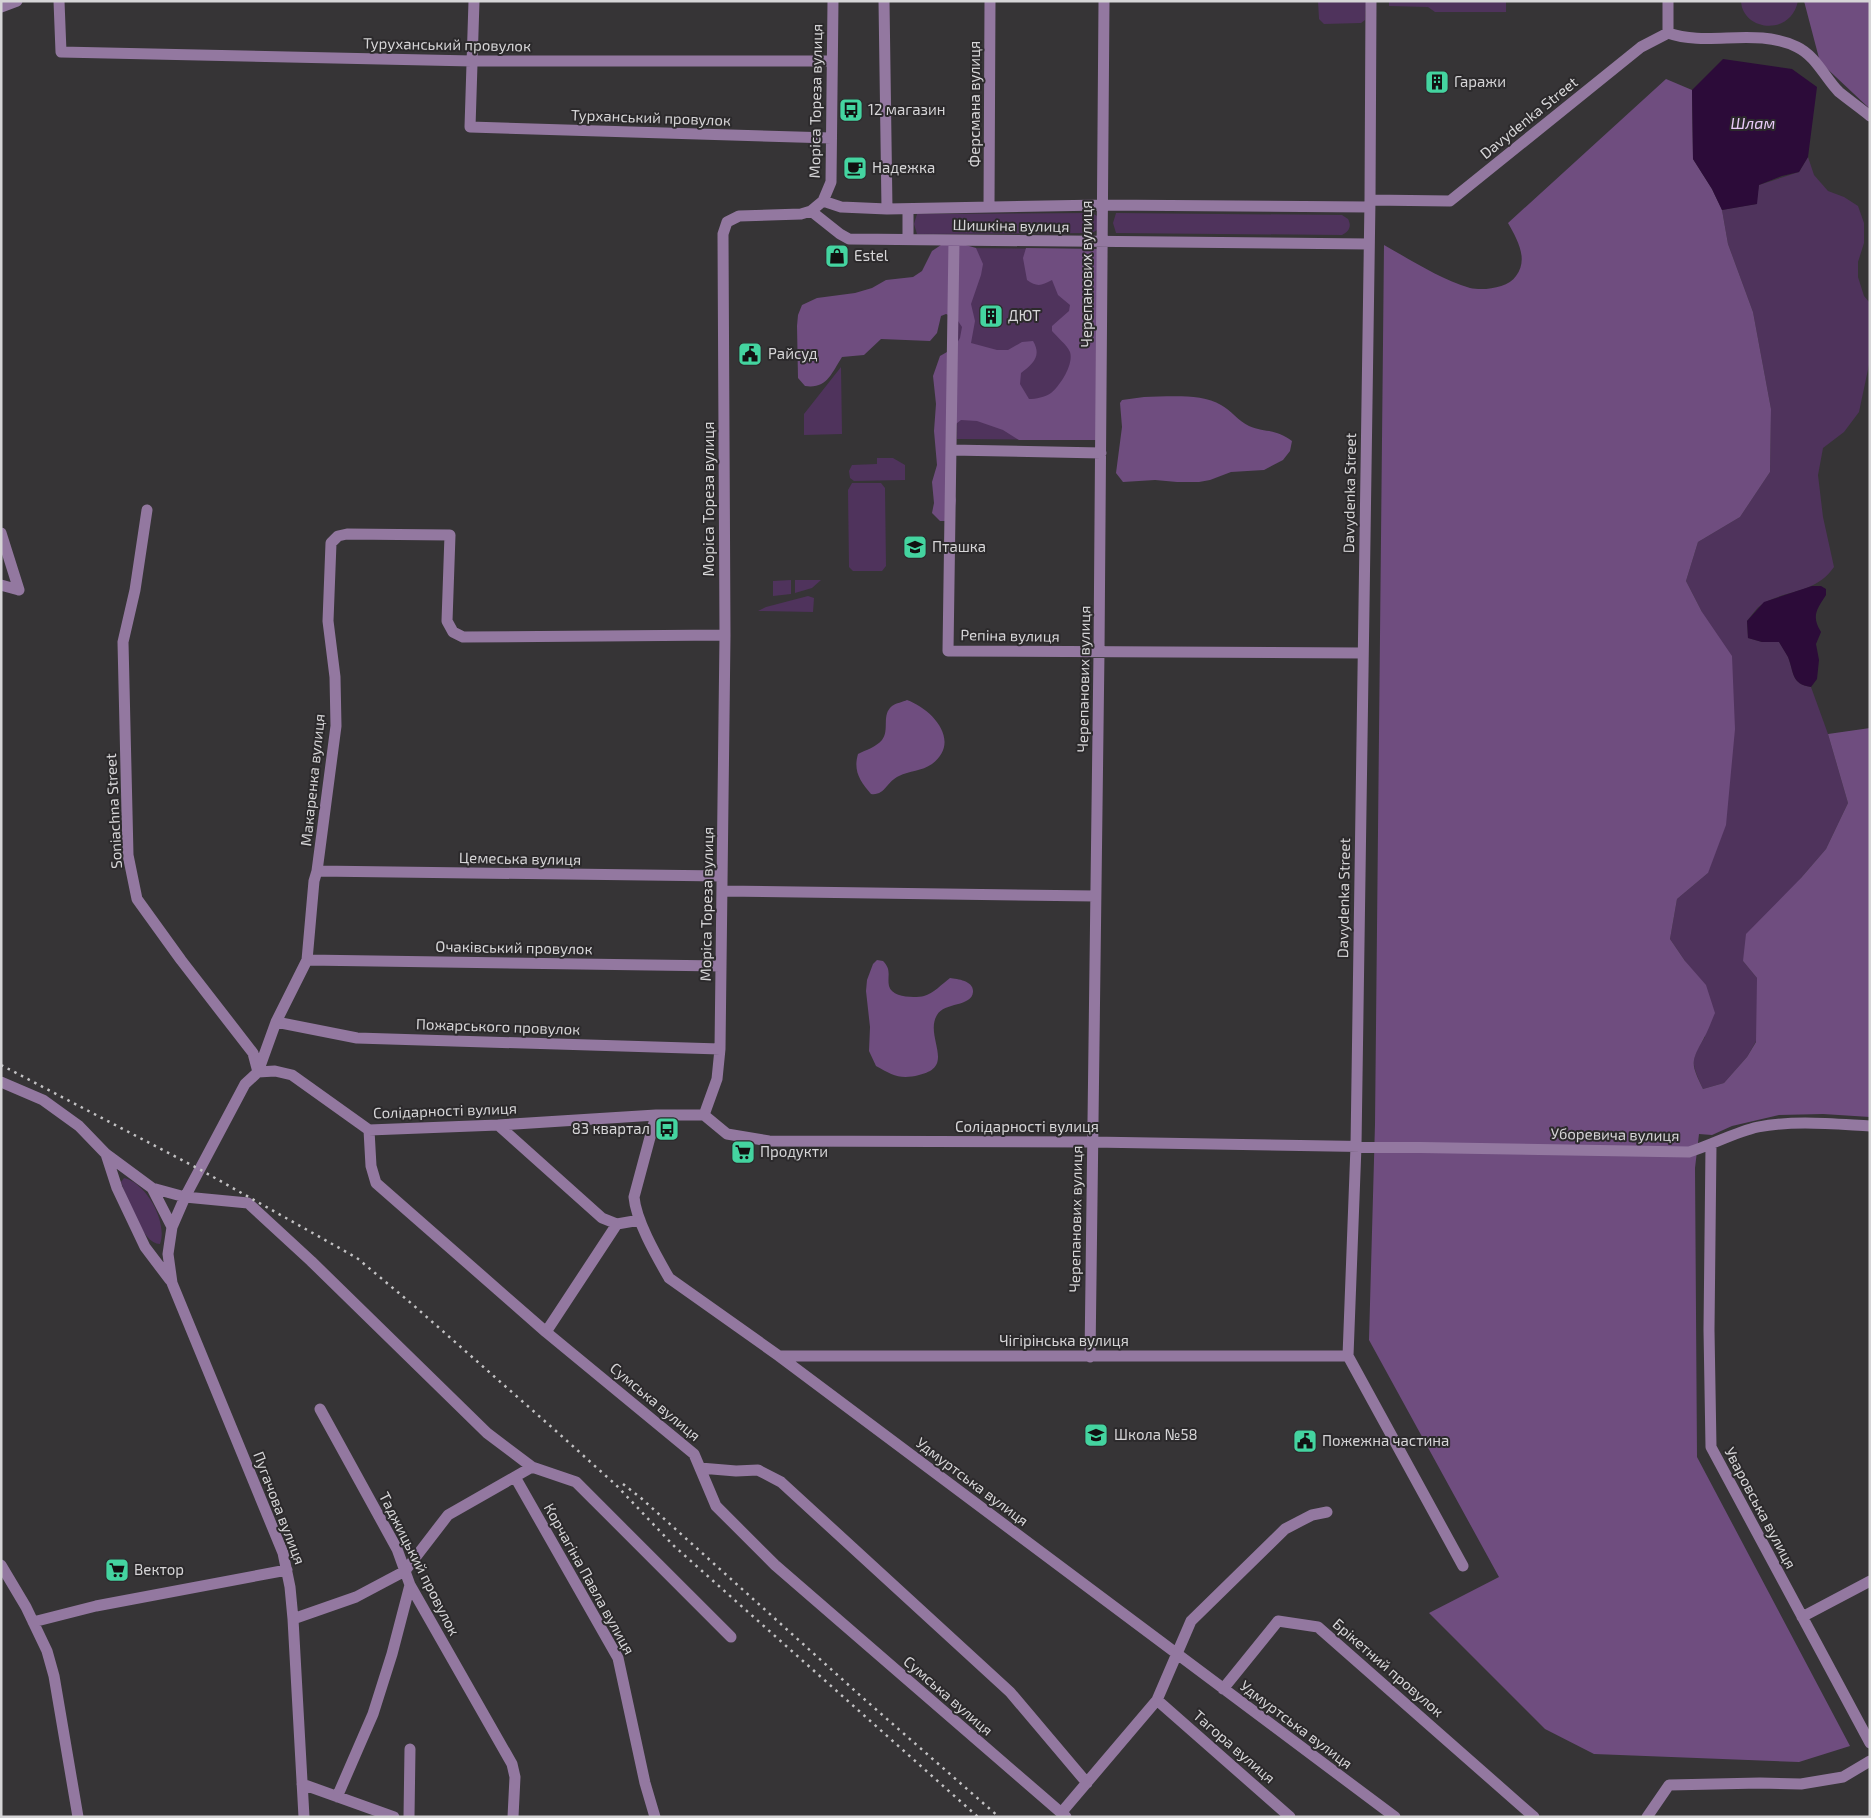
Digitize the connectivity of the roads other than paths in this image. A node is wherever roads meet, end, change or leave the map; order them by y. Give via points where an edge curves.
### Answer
1 (17, 1) edge
2 (59, 1) edge
3 (474, 1) edge
4 (833, 1) edge
5 (884, 1) edge
6 (990, 1) edge
7 (1104, 1) edge
8 (1371, 1) edge
9 (1668, 1) edge
10 (1, 6) edge
11 (1668, 33) junction
12 (472, 61) junction
13 (832, 61) junction
14 (1870, 116) edge
15 (831, 138) junction
16 (823, 201) junction
17 (1369, 204) junction
18 (1102, 205) junction
19 (989, 207) junction
20 (887, 209) junction
21 (908, 209) junction
22 (811, 211) junction
23 (908, 238) junction
24 (954, 240) junction
25 (1102, 242) junction
26 (1369, 244) junction
27 (951, 450) junction
28 (1101, 453) junction
29 (147, 510) dead end
30 (1, 533) edge
31 (1, 585) edge
32 (725, 635) junction
33 (1099, 652) junction
34 (1362, 653) junction
35 (317, 871) junction
36 (722, 876) junction
37 (722, 891) junction
38 (1096, 896) junction
39 (307, 960) junction
40 (721, 966) junction
41 (276, 1022) junction
42 (720, 1049) junction
43 (258, 1072) junction
44 (1, 1082) edge
45 (656, 1115) junction
46 (704, 1116) junction
47 (498, 1126) junction
48 (1870, 1126) edge
49 (369, 1130) junction
50 (1092, 1142) junction
51 (1711, 1145) junction
52 (1356, 1146) junction
53 (106, 1154) junction
54 (152, 1188) junction
55 (185, 1197) junction
56 (640, 1220) junction
57 (617, 1224) junction
58 (172, 1227) junction
59 (172, 1284) junction
60 (546, 1332) junction
61 (779, 1356) junction
62 (1090, 1356) junction
63 (1348, 1356) junction
64 (320, 1409) dead end
65 (532, 1467) junction
66 (700, 1468) junction
67 (515, 1477) junction
68 (1327, 1512) dead end
69 (1, 1565) edge
70 (1463, 1566) dead end
71 (287, 1570) junction
72 (404, 1571) junction
73 (1870, 1581) edge
74 (410, 1585) junction
75 (1802, 1617) junction
76 (293, 1618) junction
77 (34, 1622) junction
78 (731, 1637) dead end
79 (1176, 1654) junction
80 (1222, 1689) junction
81 (1157, 1700) junction
82 (1870, 1743) edge
83 (410, 1749) dead end
84 (1870, 1761) edge
85 (1087, 1783) junction
86 (302, 1784) junction
87 (336, 1796) junction
88 (1064, 1815) edge
89 (78, 1817) edge
90 (304, 1817) edge
91 (394, 1817) edge
92 (409, 1817) edge
93 (513, 1817) edge
94 (655, 1817) edge
95 (1290, 1817) edge
96 (1395, 1817) edge
97 (1534, 1817) edge
98 (1646, 1817) edge

1 - 10 street
2 - 12 street, Туруханський провулок via 61,52
3 - 12 street
4 - 13 street, Моріса Тореза вулиця
5 - 20 street
6 - 19 street, Ферсмана вулиця
7 - 18 street, Черепанових вулиця
8 - 17 street, Davydenka Street
9 - 11 street
11 - 14 street via 1680,37 1769,39 1797,47 1810,56 1839,92
11 - 17 street, Davydenka Street via 1641,47 1450,200
12 - 13 street, Туруханський провулок
12 - 15 street, Турханський провулок via 470,127
13 - 15 street, Моріса Тореза вулиця
15 - 16 street, Моріса Тореза вулиця via 831,182
16 - 20 street via 841,207
16 - 22 street, Моріса Тореза вулиця
17 - 18 street
17 - 26 street, Davydenka Street
18 - 19 street
18 - 25 street, Черепанових вулиця
19 - 21 street
20 - 21 street
21 - 23 street
22 - 23 street, Шишкiна вулиця via 849,238
22 - 32 street, Моріса Тореза вулиця via 738,216 727,222 723,234
23 - 24 street, Шишкiна вулиця
24 - 25 street, Шишкiна вулиця
24 - 27 street, Репiна вулиця
25 - 26 street, Шишкiна вулиця
25 - 28 street, Черепанових вулиця
26 - 34 street, Davydenka Street
27 - 28 street
27 - 33 street, Репiна вулиця via 948,650
28 - 33 street, Черепанових вулиця
29 - 43 street, Soniachna Street via 135,590 123,642 128,855 137,899 253,1052
30 - 31 street via 19,590
32 - 35 street, Макаренка вулиця via 463,637 453,632 447,621 450,536 338,536 331,543 328,621 335,677 336,726
32 - 36 street, Моріса Тореза вулиця
33 - 34 street, Репiна вулиця
33 - 38 street, Черепанових вулиця
34 - 52 street, Davydenka Street
35 - 36 street, Цемеська вулиця
35 - 39 street, Макаренка вулиця
36 - 37 street, Моріса Тореза вулиця
37 - 38 street
37 - 40 street, Моріса Тореза вулиця
38 - 50 street, Черепанових вулиця
39 - 40 street, Очакiвський провулок
39 - 41 street, Макаренка вулиця
40 - 42 street, Моріса Тореза вулиця
41 - 42 street, Пожарського провулок via 357,1038
41 - 43 street, Макаренка вулиця
42 - 46 street, Моріса Тореза вулиця via 717,1079
43 - 49 street, Солідарності вулиця via 292,1075
43 - 55 street, Пугачова вулиця via 245,1084
44 - 53 street via 43,1100 79,1126
45 - 46 street, Солідарності вулиця
45 - 47 street, Солідарності вулиця
45 - 56 street, Удмуртська вулиця via 634,1197
46 - 50 street, Солідарності вулиця via 727,1134 770,1141
47 - 49 street, Солідарності вулиця
47 - 57 street via 602,1218
48 - 51 street, Уборевича вулиця via 1782,1124 1757,1128
49 - 60 street, Сумська вулиця via 371,1166 376,1183
50 - 52 street, Солідарності вулиця
50 - 62 street, Черепанових вулиця
51 - 52 street, Уборевича вулиця via 1689,1152
51 - 75 street, Уваровська вулиця via 1711,1447
52 - 63 street, Davydenka Street
53 - 54 street
53 - 59 street, Пугачова вулиця via 117,1188 145,1247
54 - 55 street
54 - 58 street
55 - 58 street, Пугачова вулиця
55 - 65 street via 248,1203 312,1261 487,1433
56 - 57 street
56 - 61 street, Удмуртська вулиця via 669,1278
57 - 60 street
58 - 59 street, Пугачова вулиця via 168,1254
59 - 71 street, Пугачова вулиця
60 - 66 street, Сумська вулиця via 694,1454
61 - 62 street, Чiгiрiнська вулиця
61 - 79 street, Удмуртська вулиця
62 - 63 street, Чiгiрiнська вулиця
63 - 70 street
64 - 72 street, Таджицький провулок via 397,1549
65 - 67 street
65 - 78 street via 576,1482
66 - 85 street via 736,1472 758,1470 781,1482 1010,1692
66 - 88 street, Сумська вулиця via 716,1506 775,1565
67 - 72 street via 448,1515
67 - 94 street, Корчагіна Павла вулиця via 618,1658
68 - 79 street via 1312,1515 1285,1529 1191,1621
69 - 77 street
71 - 76 street, Пугачова вулиця
71 - 77 street via 96,1606
72 - 74 street, Таджицький провулок
72 - 76 street via 356,1597
73 - 75 street
74 - 87 street via 373,1714
74 - 93 street, Таджицький провулок via 512,1764 515,1778
75 - 82 street, Уваровська вулиця
76 - 86 street, Пугачова вулиця
77 - 89 street via 54,1676
79 - 80 street, Удмуртська вулиця
79 - 81 street
80 - 96 street, Удмуртська вулиця
80 - 97 street, Брiкетний провулок via 1278,1621 1318,1627
81 - 85 street
81 - 95 street, Тагора вулиця
83 - 92 street
84 - 98 street via 1843,1777 1801,1784 1669,1785
85 - 88 street
86 - 87 street
86 - 90 street, Пугачова вулиця
87 - 91 street

